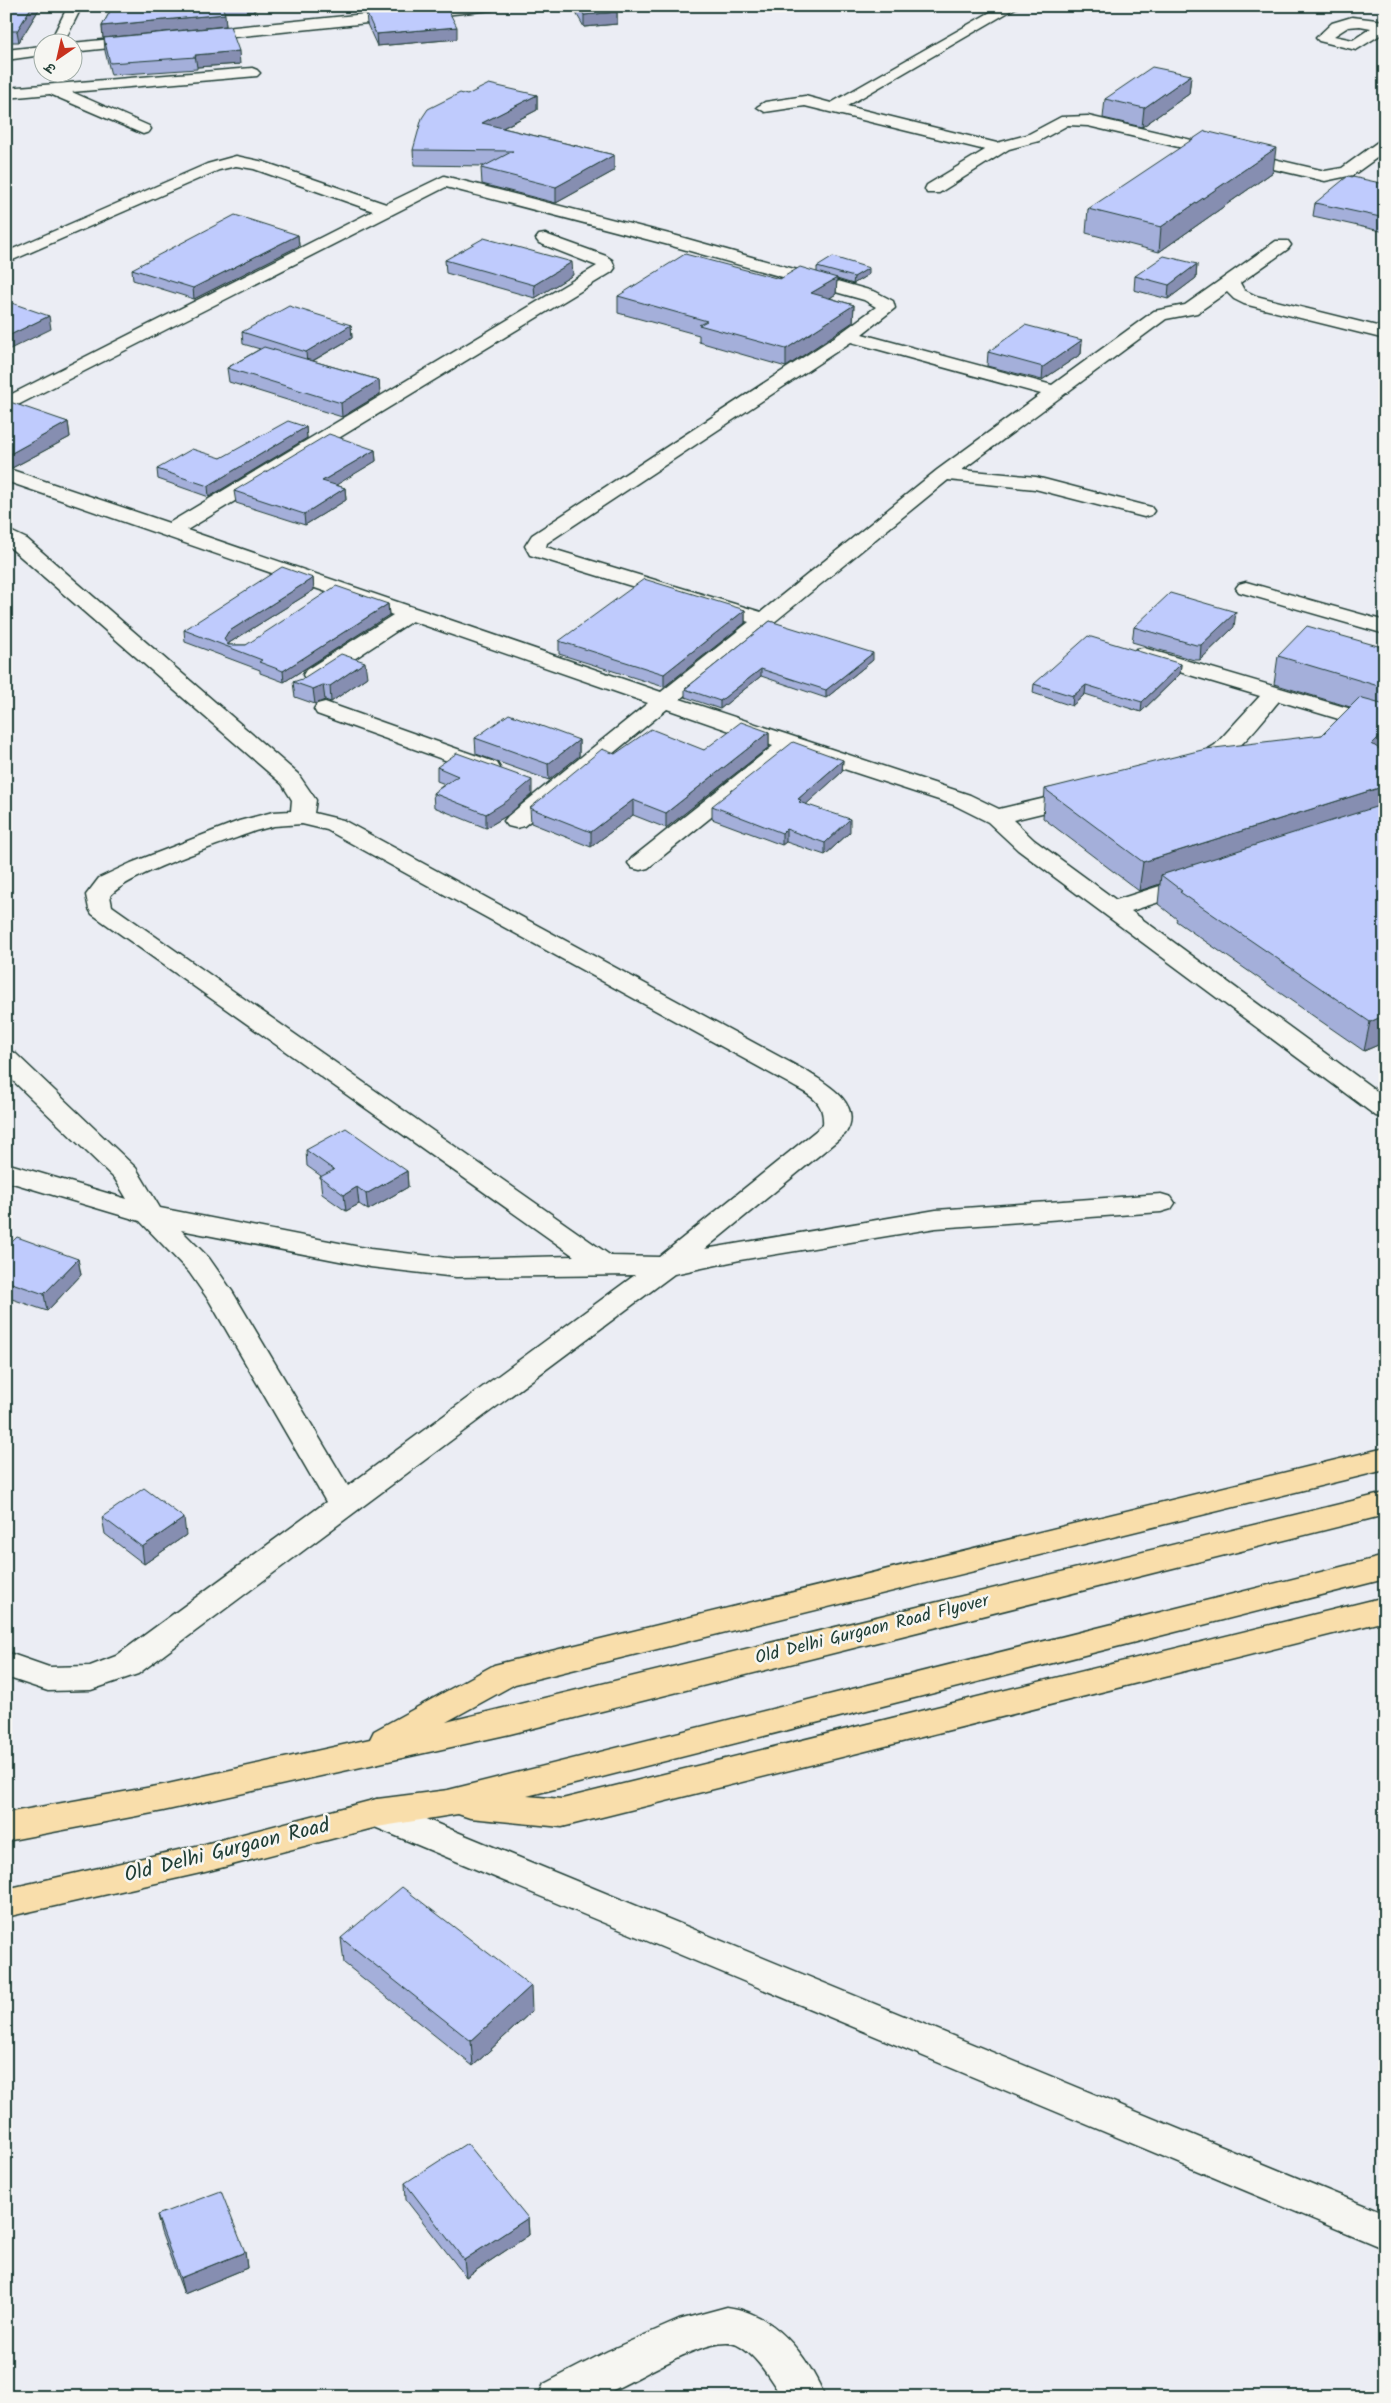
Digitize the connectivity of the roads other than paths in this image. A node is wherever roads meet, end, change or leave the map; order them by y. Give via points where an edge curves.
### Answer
1 (75, 6) edge
2 (492, 6) edge
3 (1012, 6) edge
4 (458, 8) edge
5 (275, 14) dead end
6 (1384, 26) edge
7 (268, 28) junction
8 (62, 32) edge
9 (180, 37) edge
10 (161, 39) edge
11 (1352, 45) junction
12 (82, 47) edge
13 (32, 52) edge
14 (6, 55) edge
15 (1338, 55) dead end
16 (252, 73) dead end
17 (51, 88) junction
18 (6, 93) edge
19 (765, 107) dead end
20 (833, 108) junction
21 (143, 129) dead end
22 (1385, 144) edge
23 (998, 148) junction
24 (933, 189) dead end
25 (387, 210) junction
26 (545, 239) dead end
27 (1282, 245) dead end
28 (6, 258) edge
29 (1230, 282) junction
30 (1385, 334) edge
31 (848, 336) junction
32 (1056, 392) junction
33 (6, 405) edge
34 (6, 474) edge
35 (944, 474) junction
36 (1144, 511) dead end
37 (172, 530) junction
38 (6, 535) edge
39 (335, 587) junction
40 (1246, 588) dead end
41 (311, 603) edge
42 (409, 614) junction
43 (762, 619) junction
44 (1385, 628) edge
45 (1126, 649) edge
46 (294, 688) edge
47 (1274, 694) junction
48 (665, 700) junction
49 (325, 709) dead end
50 (1385, 726) edge
51 (789, 744) junction
52 (1172, 774) edge
53 (554, 792) junction
54 (1098, 792) edge
55 (302, 817) junction
56 (996, 817) junction
57 (516, 821) dead end
58 (640, 863) dead end
59 (1216, 876) edge
60 (1112, 909) junction
61 (6, 1058) edge
62 (1385, 1110) edge
63 (6, 1172) edge
64 (1161, 1204) dead end
65 (150, 1215) junction
66 (605, 1266) junction
67 (665, 1267) junction
68 (1385, 1459) edge
69 (1385, 1504) edge
70 (344, 1506) junction
71 (1385, 1567) edge
72 (1385, 1608) edge
73 (6, 1664) edge
74 (358, 1755) junction
75 (448, 1803) junction
76 (377, 1813) junction
77 (6, 1827) edge
78 (6, 1903) edge
79 (1385, 2232) edge
80 (558, 2397) edge
81 (805, 2397) edge

1 - 8 street
2 - 4 street
3 - 20 street
4 - 7 street
5 - 7 street
6 - 11 street via 1360,44
6 - 11 street via 1345,21 1324,36
7 - 9 street
10 - 12 street
11 - 15 street
13 - 14 street
16 - 17 street
17 - 18 street
17 - 21 street
19 - 20 street via 797,101
20 - 23 street
22 - 23 street via 1347,172 1325,176 1076,120 1058,123 1032,138
23 - 24 street
25 - 28 street via 258,165 236,161 204,171
25 - 31 street via 444,181 671,240 870,296 887,305
25 - 33 street
26 - 37 street via 600,260 606,268
27 - 29 street
29 - 30 street via 1239,296 1250,300
29 - 32 street via 1191,309 1160,315
31 - 32 street
31 - 43 street via 540,539 535,546 537,551 549,555
32 - 35 street
34 - 37 street
35 - 36 street via 1036,483
35 - 43 street
37 - 39 street
38 - 55 street via 138,644 290,779 304,800
39 - 41 street
39 - 42 street
40 - 44 street
42 - 46 street
42 - 48 street
43 - 48 street
45 - 47 street
47 - 50 street
47 - 52 street via 1223,750 1202,764
48 - 51 street
48 - 53 street
49 - 53 street
51 - 56 street via 962,800
51 - 58 street
53 - 57 street
54 - 56 street
55 - 66 street via 273,819 247,826 139,868 108,883 98,896 101,909
55 - 67 street via 335,825 827,1096 836,1112 836,1128
56 - 60 street via 1026,845
59 - 60 street
60 - 62 street
61 - 65 street via 126,1174
63 - 65 street
64 - 67 street via 936,1219 740,1251
65 - 66 street via 417,1265 456,1268
65 - 70 street via 199,1265 222,1298
66 - 67 street
67 - 70 street
68 - 74 main road via 506,1674
69 - 74 main road, Old Delhi Gurgaon Road Flyover via 510,1721
70 - 73 street via 127,1665 91,1678 48,1679
71 - 75 main road
72 - 75 main road via 562,1813
74 - 77 main road via 163,1798
75 - 76 main road, Old Delhi Gurgaon Road
76 - 78 main road, Old Delhi Gurgaon Road via 205,1858
76 - 79 street
80 - 81 street via 674,2340 716,2325 740,2326 773,2349

